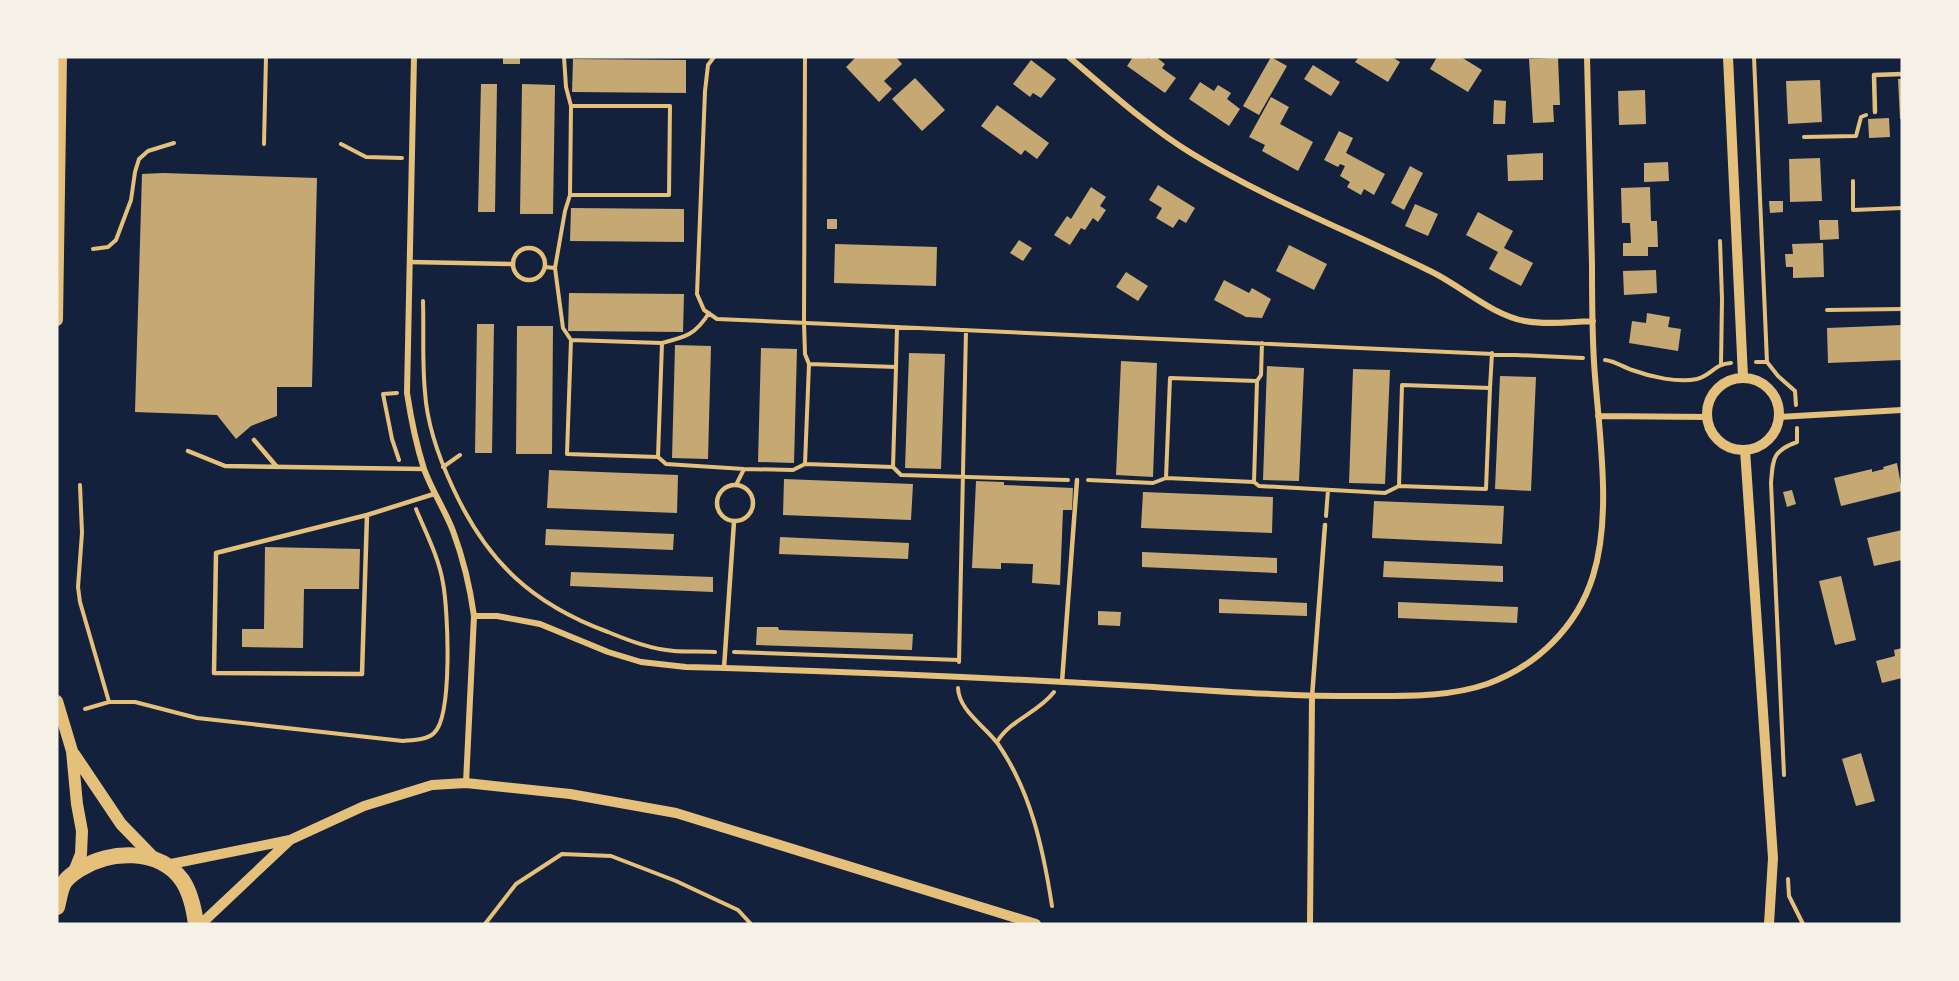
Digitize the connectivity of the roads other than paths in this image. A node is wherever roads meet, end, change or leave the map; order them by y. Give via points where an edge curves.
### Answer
1 (61, 57) edge
2 (414, 57) edge
3 (1069, 57) edge
4 (1587, 57) edge
5 (1728, 57) edge
6 (1902, 74) edge
7 (1875, 112) road end
8 (410, 261) junction
9 (512, 264) junction
10 (57, 320) edge
11 (1593, 321) junction
12 (1743, 377) junction
13 (1902, 410) edge
14 (1598, 417) junction
15 (1707, 417) junction
16 (1779, 417) junction
17 (254, 440) dead end
18 (1745, 450) junction
19 (188, 451) dead end
20 (277, 467) junction
21 (424, 469) junction
22 (1077, 480) road end
23 (434, 494) junction
24 (367, 516) junction
25 (734, 522) junction
26 (1325, 525) road end
27 (474, 616) junction
28 (724, 668) junction
29 (1062, 682) junction
30 (1312, 697) junction
31 (57, 700) edge
32 (72, 751) junction
33 (466, 783) junction
34 (290, 840) junction
35 (161, 862) junction
36 (64, 882) edge
37 (57, 907) edge
38 (196, 924) edge
39 (201, 924) edge
40 (1036, 924) edge
41 (1310, 924) edge
42 (1770, 924) edge

1 - 10 main road
2 - 8 street
3 - 11 street via 1131,110 1190,152 1273,197 1431,271 1497,310 1523,321
4 - 11 street
5 - 12 street
6 - 7 lane via 1874,75
8 - 9 lane
8 - 21 street via 407,393
9 - 9 lane via 517,276 529,280 542,274 545,267 543,256 532,248 520,250
11 - 14 street
12 - 15 street via 1716,389 1707,407
12 - 16 street via 1758,380 1770,389 1778,402
13 - 16 street
14 - 15 street
14 - 30 street via 1603,508 1597,559 1579,609 1554,641 1516,671 1461,691 1428,696
15 - 18 street via 1711,431 1722,443
16 - 18 street via 1768,440
17 - 20 lane
18 - 42 street via 1773,858
19 - 20 lane via 225,466
20 - 21 lane
21 - 23 street
22 - 29 lane
23 - 24 lane
23 - 27 street via 453,530 471,589
24 - 24 lane via 216,553 214,673 362,674
25 - 25 lane via 723,517 717,506 724,489 736,485 751,493 754,504 750,515
25 - 28 lane
26 - 30 lane
27 - 28 street via 540,624 641,662
27 - 33 street
28 - 29 street
29 - 30 street
30 - 41 street
31 - 32 main road
32 - 35 main road via 120,824
32 - 36 main road via 81,854
33 - 34 street via 432,784 364,806
33 - 40 street via 570,794 676,813
34 - 35 street
34 - 39 street
35 - 36 highway via 131,855 114,856 91,862
35 - 38 highway via 182,880 193,903
36 - 37 highway

